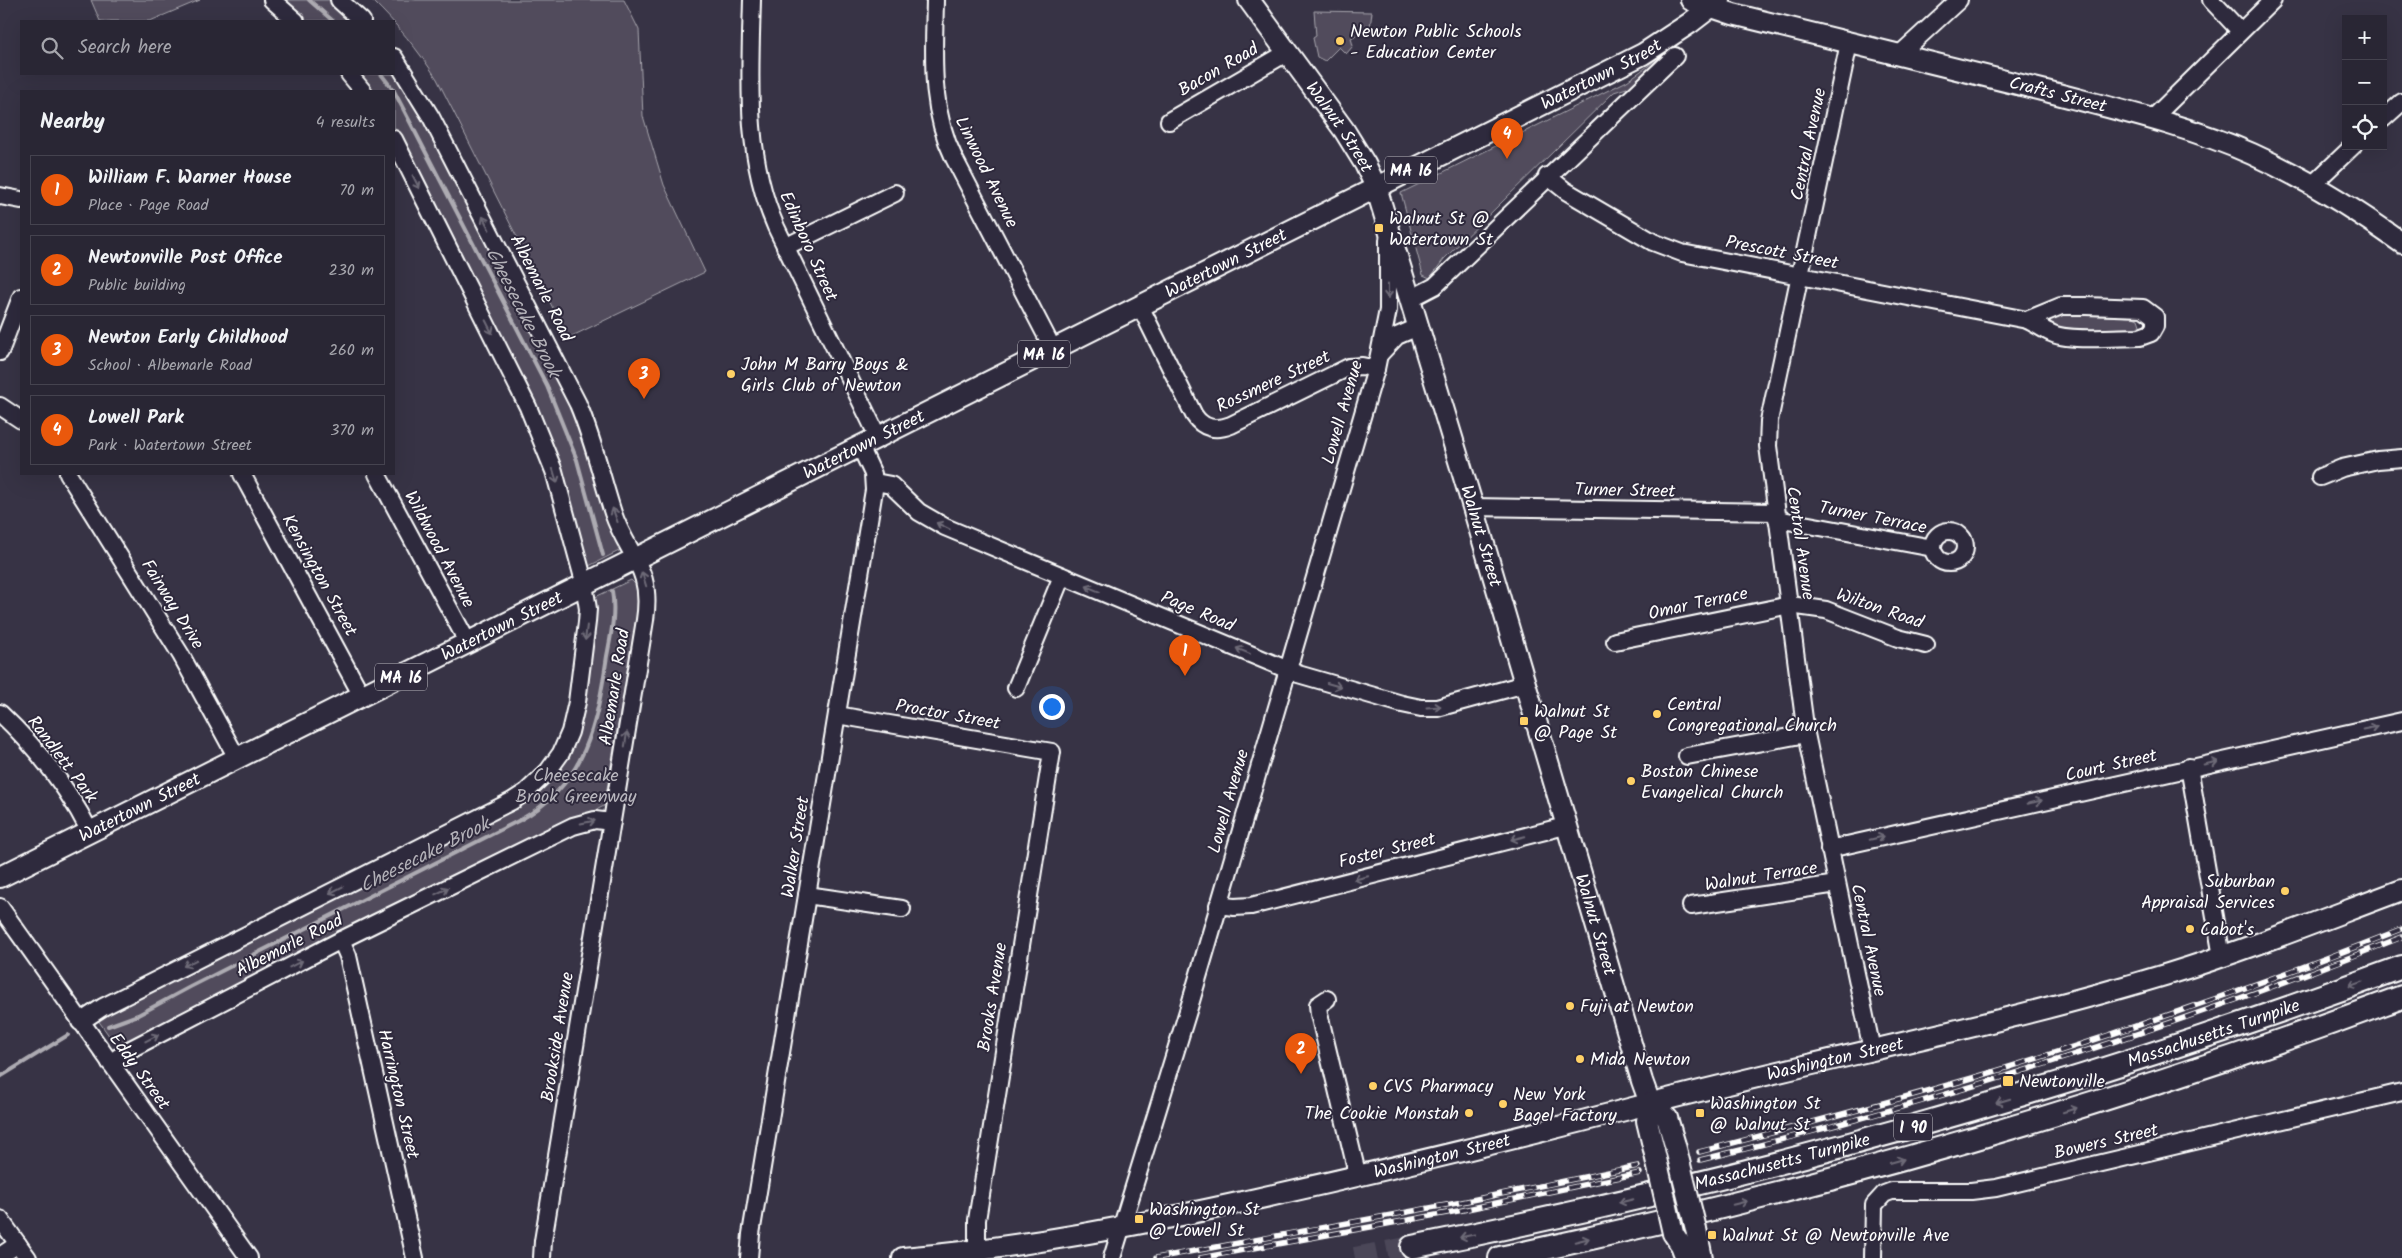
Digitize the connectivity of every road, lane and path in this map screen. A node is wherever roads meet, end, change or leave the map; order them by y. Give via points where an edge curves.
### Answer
1 (272, 0) edge
2 (339, 0) edge
3 (752, 0) edge
4 (934, 0) edge
5 (1249, 0) edge
6 (1691, 0) edge
7 (1959, 0) edge
8 (2212, 0) edge
9 (2273, 0) edge
10 (1715, 4) edge
11 (295, 20) edge
12 (361, 20) edge
13 (2240, 31) junction
14 (1849, 42) junction
15 (1288, 52) junction
16 (1899, 55) junction
17 (1675, 56) dead end
18 (395, 59) edge
19 (350, 75) edge
20 (362, 90) edge
21 (2402, 102) edge
22 (2387, 115) edge
23 (2151, 120) junction
24 (1169, 121) dead end
25 (395, 141) edge
26 (2349, 150) edge
27 (1548, 176) junction
28 (2312, 185) junction
29 (1376, 187) junction
30 (896, 193) dead end
31 (0, 196) edge
32 (20, 200) edge
33 (1388, 225) junction
34 (2402, 243) edge
35 (785, 247) junction
36 (1800, 275) junction
37 (20, 299) edge
38 (1410, 300) junction
39 (1140, 306) junction
40 (2027, 320) junction
41 (1418, 327) junction
42 (1054, 349) junction
43 (0, 352) edge
44 (1378, 362) junction
45 (0, 406) edge
46 (20, 419) edge
47 (869, 442) junction
48 (2402, 458) edge
49 (69, 475) edge
50 (243, 475) edge
51 (378, 475) edge
52 (2320, 477) dead end
53 (875, 482) junction
54 (1473, 507) junction
55 (1776, 516) junction
56 (1933, 548) dead end
57 (636, 559) junction
58 (1062, 576) junction
59 (584, 585) junction
60 (1790, 605) junction
61 (1615, 641) dead end
62 (468, 643) junction
63 (1926, 645) dead end
64 (1288, 670) junction
65 (1526, 684) junction
66 (1016, 688) dead end
67 (362, 696) junction
68 (0, 713) edge
69 (837, 715) junction
70 (2402, 721) edge
71 (1806, 734) junction
72 (1052, 752) joint
73 (1687, 756) dead end
74 (237, 758) junction
75 (2189, 767) junction
76 (612, 822) junction
77 (1565, 826) junction
78 (90, 832) junction
79 (1829, 848) junction
80 (0, 877) edge
81 (1837, 884) junction
82 (2402, 890) edge
83 (807, 895) junction
84 (1218, 905) junction
85 (1692, 906) dead end
86 (0, 907) edge
87 (902, 909) dead end
88 (341, 940) junction
89 (2222, 957) junction
90 (2402, 967) edge
91 (2402, 997) edge
92 (1327, 999) dead end
93 (80, 1022) junction
94 (1872, 1050) junction
95 (110, 1063) junction
96 (2402, 1092) edge
97 (1650, 1103) junction
98 (1358, 1177) junction
99 (0, 1218) edge
100 (1122, 1227) junction
101 (1673, 1233) junction
102 (18, 1244) junction
103 (1412, 1247) tunnel mouth
104 (977, 1249) junction
105 (1113, 1255) edge
106 (0, 1256) edge
107 (28, 1258) edge
108 (249, 1258) edge
109 (415, 1258) edge
110 (542, 1258) edge
111 (750, 1258) edge
112 (903, 1258) edge
113 (1500, 1258) edge
114 (1678, 1258) edge
115 (1686, 1258) edge
116 (1702, 1258) edge
117 (1872, 1258) edge

1 - 11 street
2 - 12 street
3 - 35 street, Edinboro Street via 750,127 765,198
4 - 42 street, Linwood Avenue via 934,85 944,136
5 - 15 main road, Walnut Street
6 - 10 main road, Crafts Street
7 - 16 street
8 - 13 street
9 - 13 street
10 - 14 main road, Crafts Street
10 - 29 main road, Watertown Street / MA 16 via 1643,54
13 - 23 street
14 - 16 main road, Crafts Street
14 - 36 street, Central Avenue
15 - 24 street, Bacon Road
15 - 29 main road, Walnut Street via 1344,130
16 - 23 main road, Crafts Street
17 - 27 street
57 -> 18 street, Albemarle Road via 613,513 596,449 578,404 431,117
19 - 20 street
21 - 22 street
23 - 28 main road, Crafts Street via 2251,154
25 -> 59 street, Albemarle Road via 531,413 554,471
26 - 28 street
27 - 36 street, Prescott Street via 1566,191 1658,245 1682,253
27 - 38 street via 1435,286
28 - 34 main road, Crafts Street
29 - 33 main road, Walnut Street
29 - 39 main road, Watertown Street / MA 16
30 - 35 street
31 - 32 street
33 - 38 main road, Walnut Street
33 -> 44 street, Lowell Avenue via 1388,304
35 - 47 street, Edinboro Street
36 - 40 street, Prescott Street
36 - 55 street, Central Avenue via 1769,427
37 - 43 street
38 - 41 main road, Walnut Street
39 - 42 main road, Watertown Street / MA 16
39 - 44 street, Rossmere Street via 1194,415 1210,428 1231,425 1349,367
40 - 40 street, Prescott Street via 2066,337 2140,337 2151,333 2155,326 2155,317 2144,308 2060,306
41 - 44 street, Lowell Avenue via 1397,336
41 - 54 main road, Walnut Street
42 - 47 main road, Watertown Street / MA 16
44 - 64 street, Lowell Avenue
45 - 46 street
47 - 53 street, Walker Street
47 - 57 main road, Watertown Street / MA 16
48 - 52 street via 2342,468
49 - 74 street, Fairway Drive via 178,649
50 - 67 street, Kensington Street
51 - 62 street, Wildwood Avenue
58 -> 53 street, Page Road via 937,523 919,512 891,485
53 - 69 street, Walker Street
54 - 55 street, Turner Street
54 - 65 main road, Walnut Street
55 - 56 street, Turner Terrace
55 - 60 street, Central Avenue
57 - 59 main road, Watertown Street / MA 16
76 -> 57 street, Albemarle Road via 646,610 646,583
64 -> 58 street, Page Road
58 - 66 street
59 - 62 main road, Watertown Street / MA 16
59 -> 93 street, Albemarle Road via 587,622 574,717 561,752 538,782 497,809 103,1007
60 - 61 street, Omar Terrace
60 - 63 street, Wilton Road via 1826,610 1898,638
60 - 71 street, Central Avenue
62 - 67 main road, Watertown Street / MA 16
64 -> 65 street, Page Road via 1421,708 1453,705
64 - 84 street, Lowell Avenue
65 - 77 main road, Walnut Street
67 - 74 main road, Watertown Street / MA 16
68 - 78 street, Randlett Park via 30,742
69 - 72 street, Proctor Street
69 - 83 street, Walker Street
75 -> 70 street, Court Street
71 - 73 street
71 - 79 street, Central Avenue
72 - 104 street, Brooks Avenue via 977,1220
74 - 78 main road, Watertown Street / MA 16
79 -> 75 street, Court Street
75 - 89 street
88 -> 76 street, Albemarle Road via 573,826 595,820
76 - 110 street, Brookside Avenue
77 -> 84 street, Foster Street via 1251,906
77 - 97 main road, Walnut Street
78 - 80 main road, Watertown Street / MA 16
79 - 81 street, Central Avenue
81 - 85 street, Walnut Terrace
81 - 94 street, Central Avenue
82 - 89 main road, Washington Street
83 - 87 street
83 - 111 street, Walker Street via 751,1234
84 - 100 street, Lowell Avenue
86 - 93 street, Eddy Street
95 -> 88 street, Albemarle Road via 126,1051
88 - 109 street, Harrington Street via 348,956
89 - 94 main road, Washington Street via 2089,996
90 -> 103 highway, Massachusetts Turnpike / I 90 via 2132,1061 1894,1132 1643,1197
113 -> 91 highway, Massachusetts Turnpike / I 90 via 1748,1201 1968,1141 2198,1069
92 - 98 street via 1318,1005 1319,1014
93 - 95 street, Eddy Street
94 - 97 main road, Washington Street
95 - 108 street, Eddy Street
96 - 117 street, Bowers Street via 1996,1188 1971,1192 1884,1194 1874,1205
97 - 98 main road, Washington Street
97 - 101 main road, Walnut Street, bridge via 1647,1121
97 - 116 main road, Walnut Street, bridge via 1667,1118
98 - 100 main road, Washington Street
99 - 102 street
100 - 104 main road, Washington Street
100 - 105 street, Lowell Avenue
101 - 114 main road, Walnut Street
101 - 115 main road
102 - 106 street
102 - 107 street
104 - 112 main road, Washington Street

